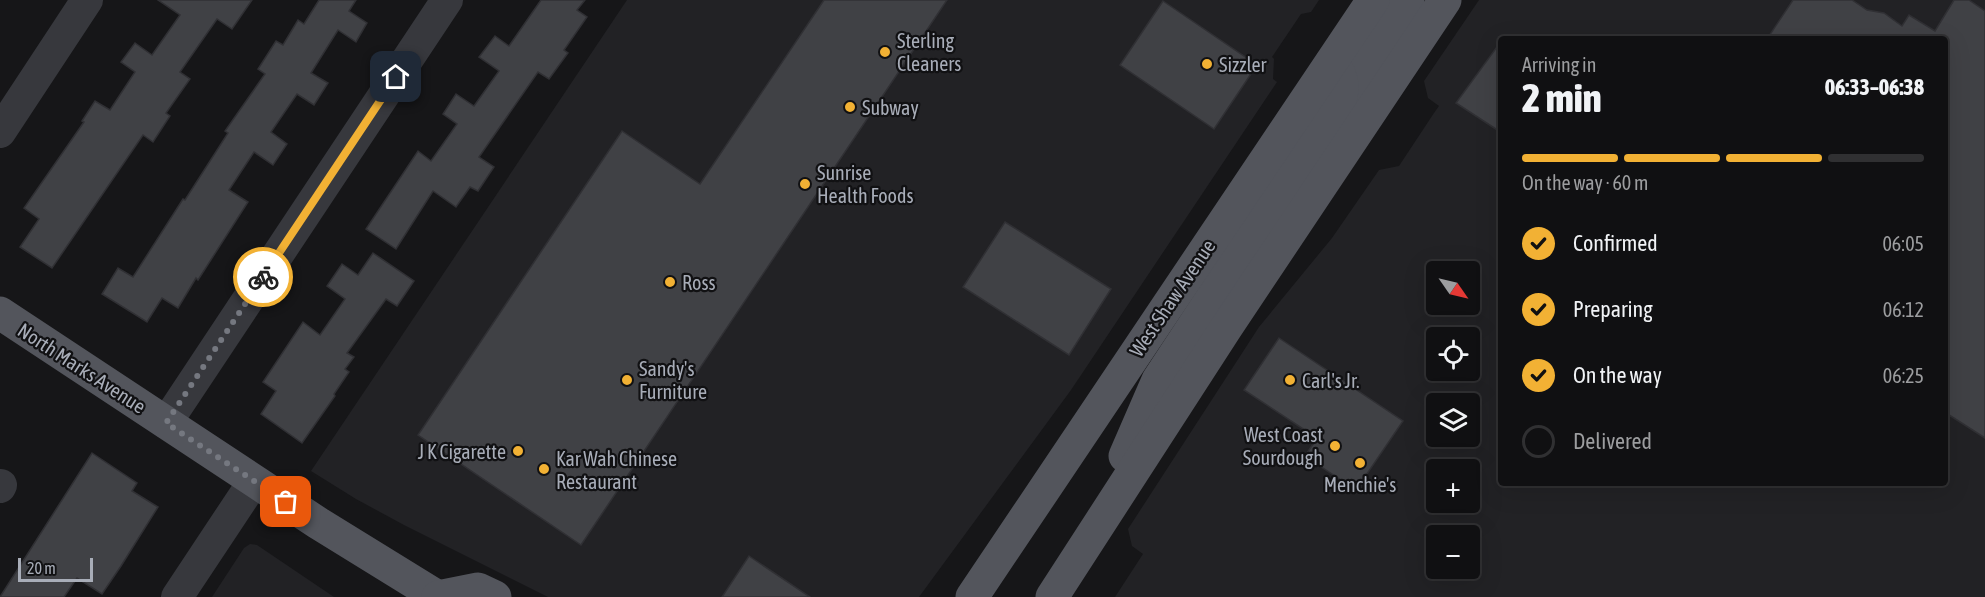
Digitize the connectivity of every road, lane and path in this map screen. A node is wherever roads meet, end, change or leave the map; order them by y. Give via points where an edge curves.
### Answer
1 (87, 0) edge
2 (447, 0) edge
3 (1373, 0) edge
4 (1408, 0) edge
5 (1445, 0) edge
6 (1332, 62) junction
7 (1371, 110) junction
8 (0, 132) edge
9 (0, 313) edge
10 (166, 423) junction
11 (255, 481) junction
12 (1088, 544) junction
13 (177, 597) edge
14 (438, 597) edge
15 (495, 597) edge
16 (972, 597) edge
17 (1052, 597) edge

1 - 8 street
2 - 10 street
3 - 6 main road, West Shaw Avenue
4 - 7 main road via 1368,61 1363,87
5 - 7 main road
6 - 12 main road via 1343,83 1338,106 1158,380
6 - 16 main road, West Shaw Avenue
7 - 12 main road
9 - 10 main road, North Marks Avenue
10 - 11 main road, North Marks Avenue
11 - 13 street
11 - 14 main road, North Marks Avenue
12 - 17 main road
14 - 15 main road, North Marks Avenue via 478,589

